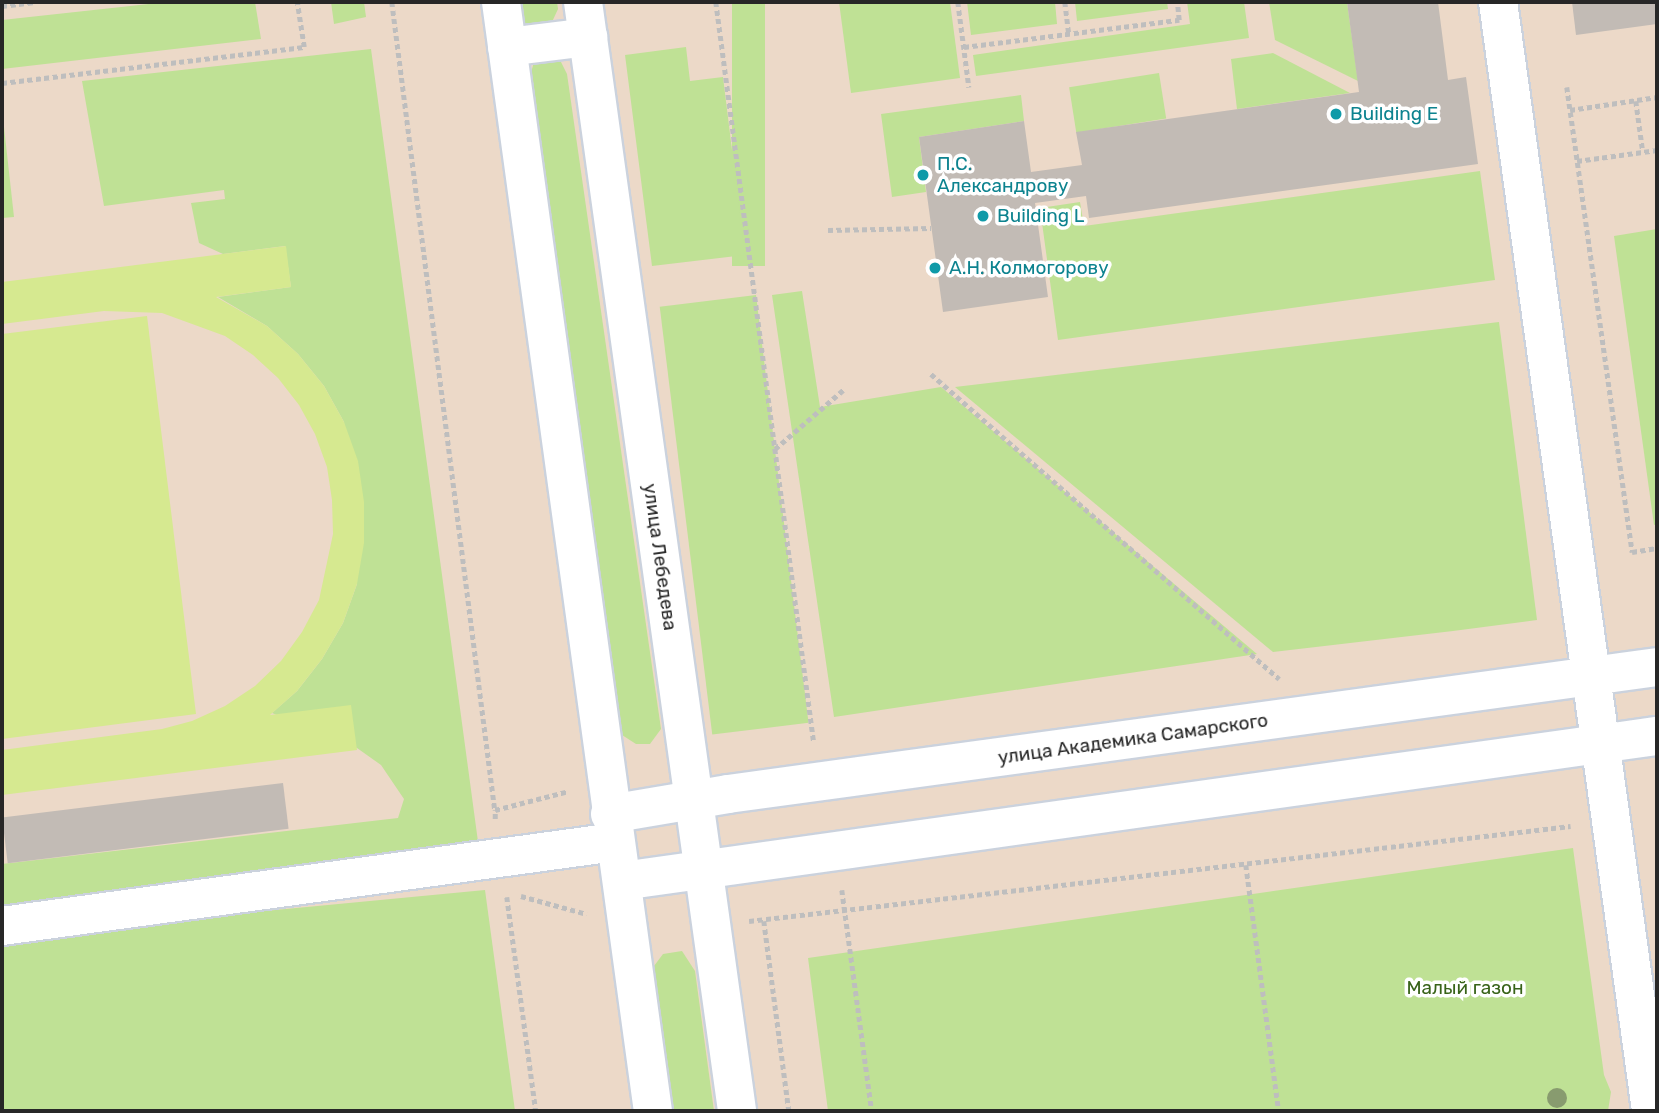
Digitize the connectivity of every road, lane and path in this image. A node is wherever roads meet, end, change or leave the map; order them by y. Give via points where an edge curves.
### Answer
1 (35, 2) edge
2 (297, 2) edge
3 (392, 2) edge
4 (501, 2) edge
5 (716, 2) edge
6 (958, 2) edge
7 (1065, 2) edge
8 (1177, 2) edge
9 (1498, 2) edge
10 (2, 6) edge
11 (586, 20) edge
12 (1069, 34) junction
13 (507, 47) junction
14 (964, 47) junction
15 (2, 83) edge
16 (969, 87) dead end
17 (1567, 88) dead end
18 (1657, 97) edge
19 (1636, 100) junction
20 (1570, 110) junction
21 (1657, 150) edge
22 (1643, 152) junction
23 (1577, 161) junction
24 (931, 229) dead end
25 (828, 230) dead end
26 (931, 374) dead end
27 (843, 390) dead end
28 (775, 449) junction
29 (1657, 548) edge
30 (1657, 667) edge
31 (1593, 677) junction
32 (1280, 680) dead end
33 (1657, 736) edge
34 (1600, 744) junction
35 (815, 753) dead end
36 (694, 800) junction
37 (495, 810) junction
38 (610, 812) junction
39 (1576, 826) dead end
40 (499, 858) junction
41 (1246, 866) junction
42 (706, 867) junction
43 (622, 881) junction
44 (844, 909) junction
45 (2, 926) edge
46 (536, 1111) edge
47 (653, 1111) edge
48 (737, 1111) edge
49 (789, 1111) edge
50 (872, 1111) edge
51 (1279, 1111) edge
52 (1651, 1111) edge

1 - 10 path
2 - 15 path via 304,47
3 - 37 path
4 - 13 street
5 - 28 path
6 - 14 path
7 - 12 path
8 - 12 path via 1180,20
9 - 31 street
11 - 13 street
11 - 36 street, улица Лебедева
12 - 14 path
13 - 38 street
14 - 16 path
17 - 20 path
18 - 19 path
19 - 20 path
19 - 22 path
20 - 23 path
21 - 22 path
22 - 23 path
23 - 29 path via 1632,552
24 - 25 path
26 - 32 path
27 - 28 path
28 - 35 path
30 - 31 street, улица Академика Самарского
31 - 34 street
31 - 36 street, улица Академика Самарского
33 - 34 street
34 - 42 street
34 - 52 street
36 - 38 street, улица Академика Самарского
36 - 42 street, улица Лебедева
37 - 38 path
37 - 40 path
38 - 40 street, улица Академика Самарского
38 - 43 street
39 - 41 path
40 - 45 street, улица Академика Самарского
40 - 46 path
41 - 44 path
41 - 51 path
42 - 43 street
42 - 48 street, улица Лебедева
43 - 47 street
44 - 49 path via 764,920
44 - 50 path

